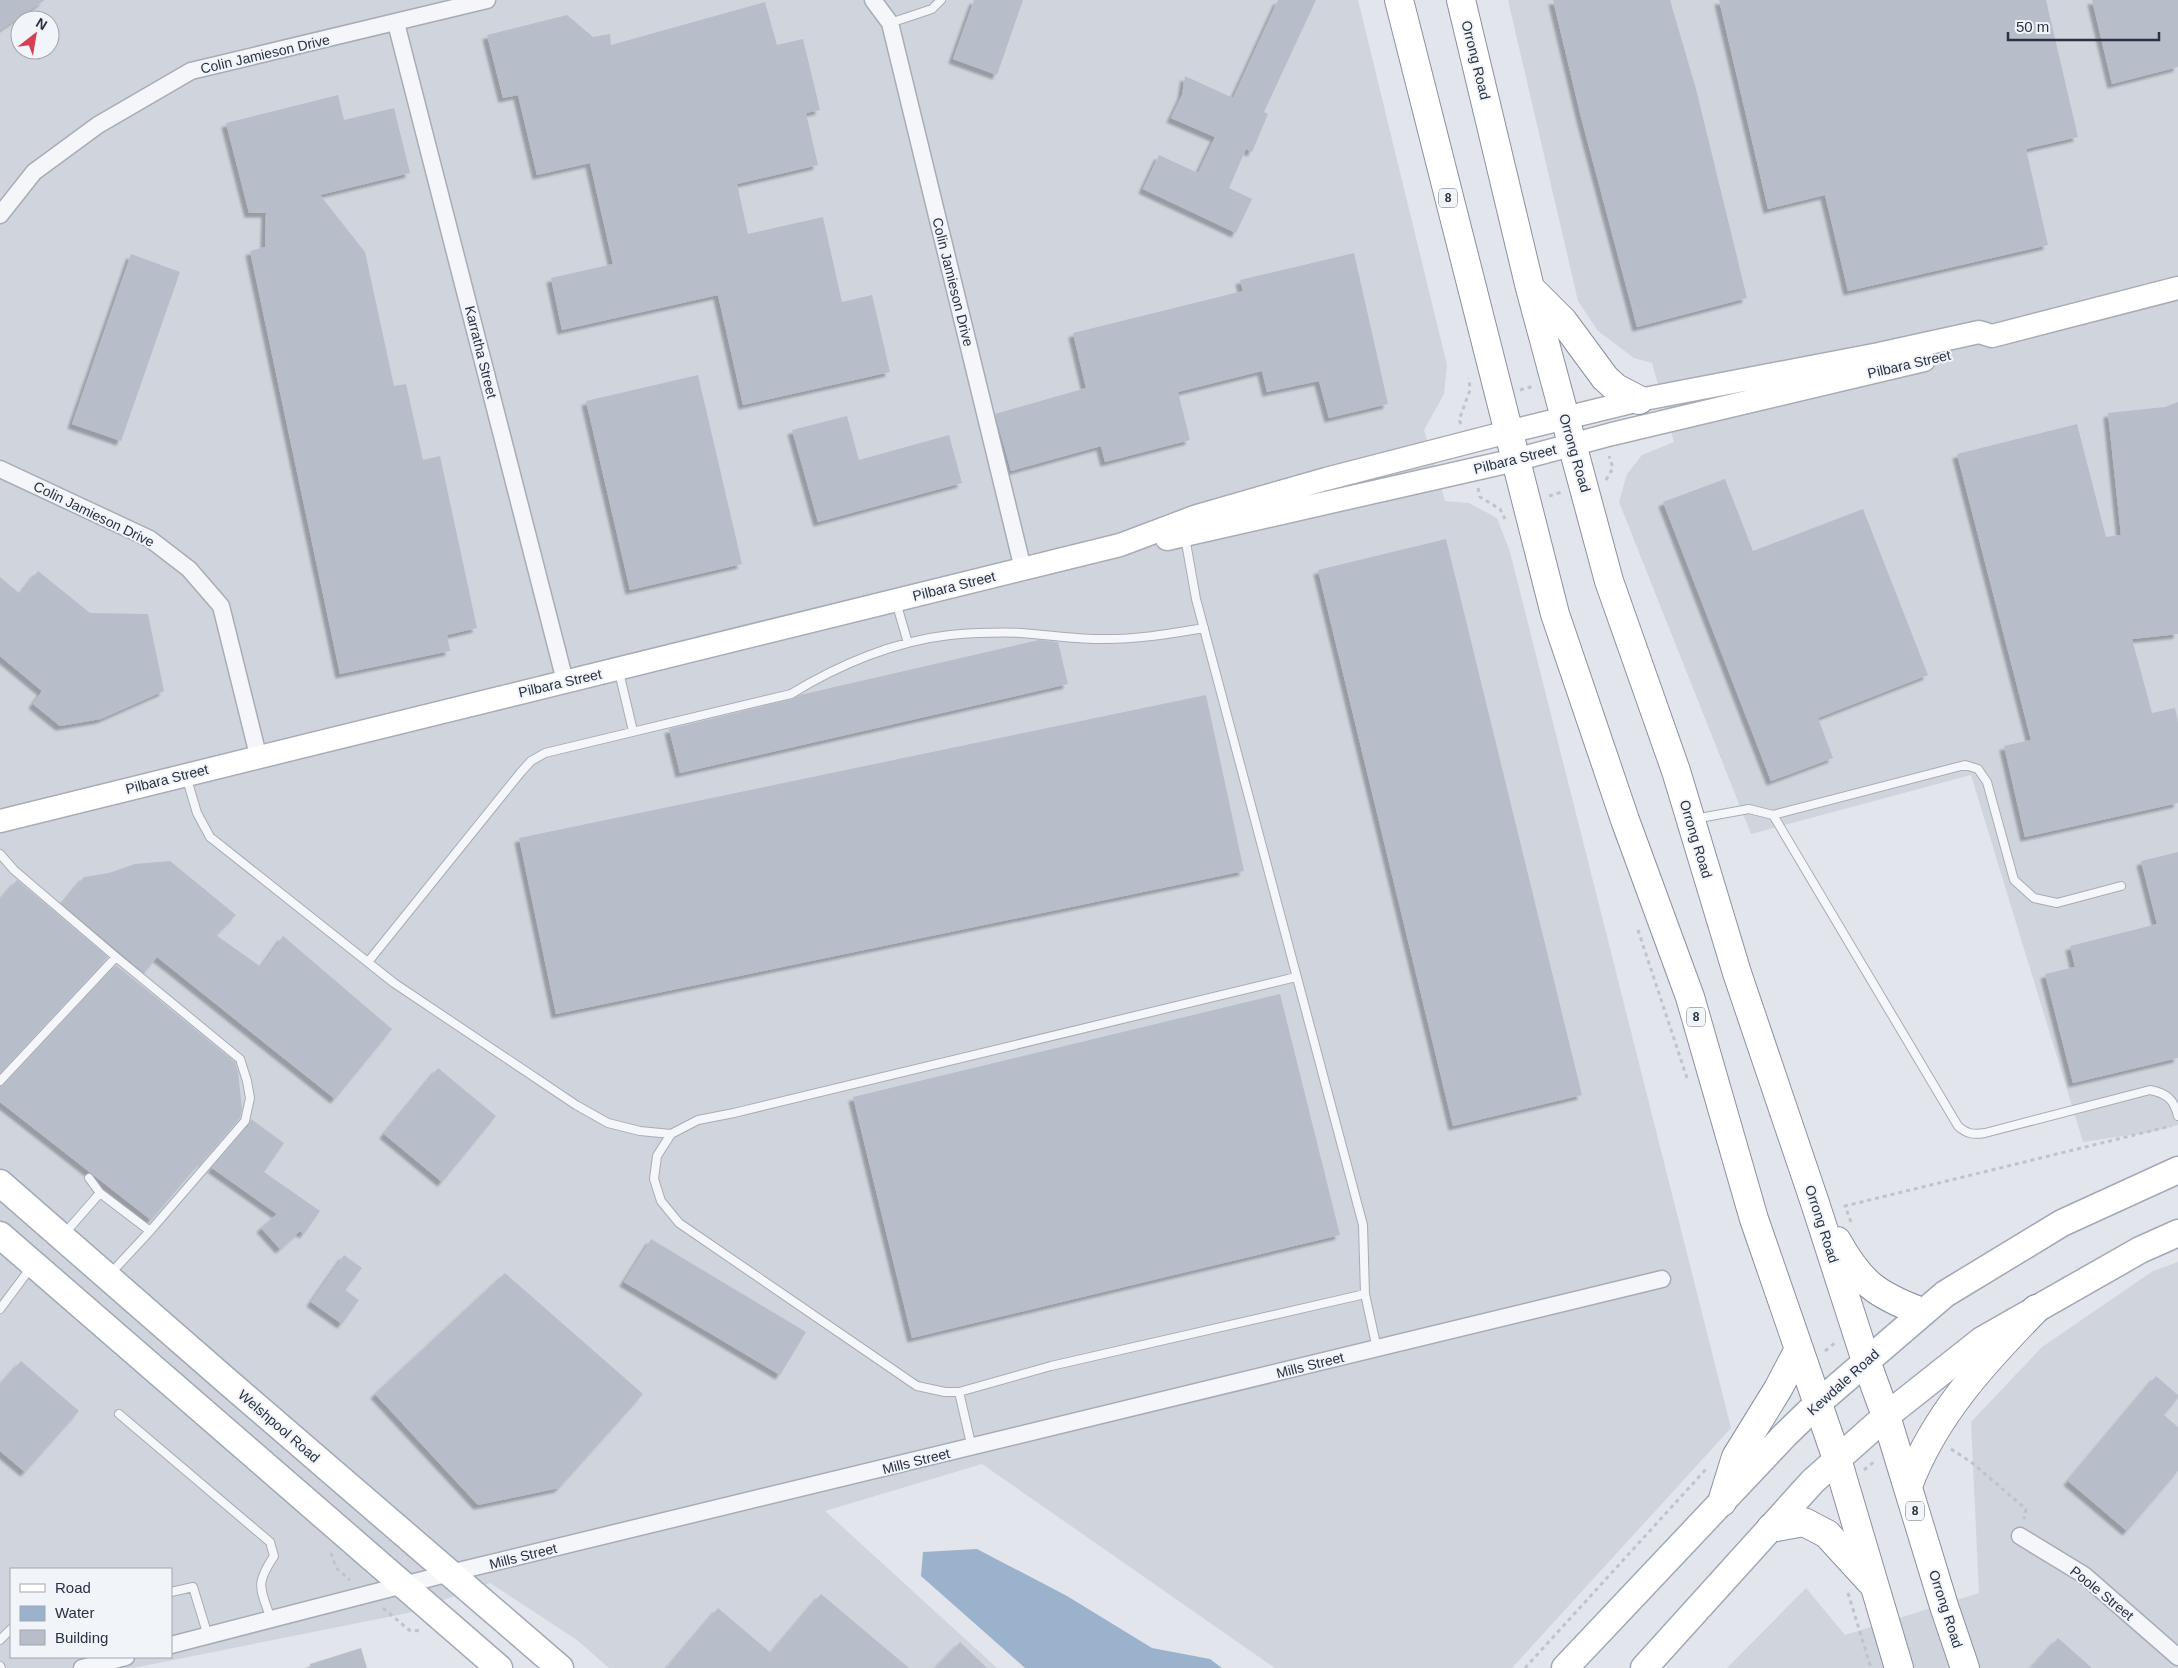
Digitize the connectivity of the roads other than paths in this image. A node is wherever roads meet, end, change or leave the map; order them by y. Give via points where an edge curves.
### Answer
1 (486, 0) edge
2 (873, 0) edge
3 (941, 0) edge
4 (1399, 0) edge
5 (1461, 0) edge
6 (396, 23) junction
7 (890, 24) junction
8 (0, 215) edge
9 (1530, 288) junction
10 (2178, 288) edge
11 (1992, 336) junction
12 (1639, 400) junction
13 (1508, 432) junction
14 (1568, 432) junction
15 (1515, 460) junction
16 (0, 469) edge
17 (1185, 536) junction
18 (1120, 544) junction
19 (1023, 569) junction
20 (896, 600) junction
21 (1204, 628) junction
22 (908, 643) junction
23 (618, 669) junction
24 (565, 681) junction
25 (633, 731) junction
26 (258, 755) junction
27 (185, 774) junction
28 (1773, 815) junction
29 (1690, 819) junction
30 (0, 821) edge
31 (0, 854) edge
32 (2121, 886) dead end
33 (116, 957) junction
34 (368, 962) junction
35 (1296, 977) junction
36 (0, 1081) edge
37 (2178, 1116) edge
38 (671, 1134) junction
39 (2178, 1170) edge
40 (89, 1178) dead end
41 (0, 1183) edge
42 (100, 1194) junction
43 (1815, 1203) junction
44 (150, 1231) junction
45 (2178, 1234) edge
46 (0, 1235) edge
47 (62, 1236) junction
48 (34, 1263) junction
49 (107, 1277) junction
50 (1662, 1279) dead end
51 (1365, 1294) junction
52 (0, 1308) edge
53 (2036, 1309) junction
54 (1922, 1312) junction
55 (1376, 1349) junction
56 (1799, 1349) junction
57 (1866, 1361) junction
58 (959, 1392) junction
59 (1818, 1403) junction
60 (119, 1414) dead end
61 (1886, 1416) junction
62 (972, 1448) junction
63 (1837, 1459) junction
64 (1908, 1486) junction
65 (1722, 1502) junction
66 (1771, 1528) junction
67 (2020, 1536) road end
68 (450, 1573) junction
69 (1874, 1585) junction
70 (405, 1586) junction
71 (172, 1592) edge
72 (271, 1620) junction
73 (10, 1630) edge
74 (208, 1636) junction
75 (0, 1640) edge
76 (172, 1645) edge
77 (2178, 1657) edge
78 (122, 1658) edge
79 (82, 1668) edge
80 (499, 1668) edge
81 (560, 1668) edge
82 (1564, 1668) edge
83 (1644, 1668) edge
84 (1899, 1668) edge
85 (1965, 1668) edge

1 - 6 street, Colin Jamieson Drive
2 - 7 street, Colin Jamieson Drive
3 - 7 lane via 932,9
4 - 13 highway, 8
5 - 9 highway, Orrong Road / 8
6 - 8 street, Colin Jamieson Drive via 191,71 98,125 34,172
6 - 24 street, Karratha Street
7 - 19 street, Colin Jamieson Drive
9 - 12 highway via 1563,321 1605,378
9 - 14 highway, Orrong Road / 8
10 - 11 main road, Pilbara Street
11 - 12 main road, Pilbara Street via 1979,332
11 - 14 main road, Pilbara Street via 1981,346
12 - 14 main road, Pilbara Street
13 - 14 main road, Pilbara Street
13 - 15 highway, 8
13 - 18 main road, Pilbara Street via 1197,516
14 - 15 main road, Pilbara Street
14 - 29 highway, Orrong Road / 8 via 1596,483 1609,582
15 - 17 main road, Pilbara Street
15 - 56 highway, 8 via 1555,614 1690,997 1754,1219
16 - 26 street, Colin Jamieson Drive via 150,539 189,569 221,606
17 - 18 main road, Pilbara Street
17 - 21 lane
18 - 19 main road, Pilbara Street
19 - 20 main road, Pilbara Street
20 - 22 lane
20 - 23 main road, Pilbara Street
21 - 22 lane via 1126,639 982,633
21 - 35 lane
22 - 25 lane via 846,665 791,694
23 - 24 main road, Pilbara Street
23 - 25 lane
24 - 26 main road, Pilbara Street
25 - 34 lane via 545,753 531,761
26 - 27 main road, Pilbara Street
27 - 30 main road, Pilbara Street
27 - 34 lane via 197,813 210,836
28 - 29 lane via 1749,809
28 - 32 lane via 1966,765 1978,769 1987,782 2014,880 2034,898 2057,903
28 - 37 lane via 1963,1131 1971,1135 1984,1134 2150,1090 2162,1092 2173,1102
29 - 43 highway, Orrong Road / 8 via 1737,973
31 - 33 lane via 14,870
33 - 36 lane
33 - 44 lane via 240,1059 250,1098 245,1121
34 - 38 lane via 394,983 576,1105 608,1123
35 - 38 lane via 698,1120
35 - 51 lane via 1362,1225
38 - 58 lane via 657,1156 654,1179 661,1201 679,1223 917,1386
39 - 54 main road, Kewdale Road via 2062,1223 1945,1294
40 - 42 lane
41 - 47 main road, Welshpool Road
42 - 44 lane
42 - 47 lane
43 - 54 highway via 1846,1257 1867,1284 1890,1300
43 - 57 highway, Orrong Road / 8
44 - 49 lane
45 - 53 main road via 2140,1250
46 - 48 main road
47 - 49 main road, Welshpool Road
48 - 52 lane
48 - 70 main road
49 - 68 main road, Welshpool Road
50 - 55 street, Mills Street
51 - 55 lane
51 - 58 lane via 1051,1366
53 - 61 main road via 1982,1340
53 - 64 highway via 1989,1357 1930,1435
54 - 57 main road, Kewdale Road
55 - 62 street, Mills Street
56 - 59 highway, 8
56 - 65 highway via 1736,1457
57 - 59 main road, Kewdale Road
57 - 61 highway, Orrong Road / 8
58 - 62 lane
59 - 63 highway, 8
59 - 65 main road, Kewdale Road
60 - 72 lane via 270,1542 274,1556 261,1576 260,1586
61 - 63 main road
61 - 64 highway, Orrong Road / 8
62 - 68 street, Mills Street
63 - 66 main road
63 - 69 highway, 8
64 - 85 highway, Orrong Road / 8
65 - 82 main road, Kewdale Road
66 - 69 highway via 1804,1522 1827,1534
66 - 83 main road
67 - 77 street, Poole Street via 2084,1576
68 - 70 street, Mills Street
68 - 81 main road, Welshpool Road
69 - 84 highway, 8
70 - 72 street, Mills Street
70 - 80 main road
71 - 74 lane via 193,1587
72 - 74 street, Mills Street
73 - 75 lane
74 - 76 street, Mills Street
78 - 79 street

